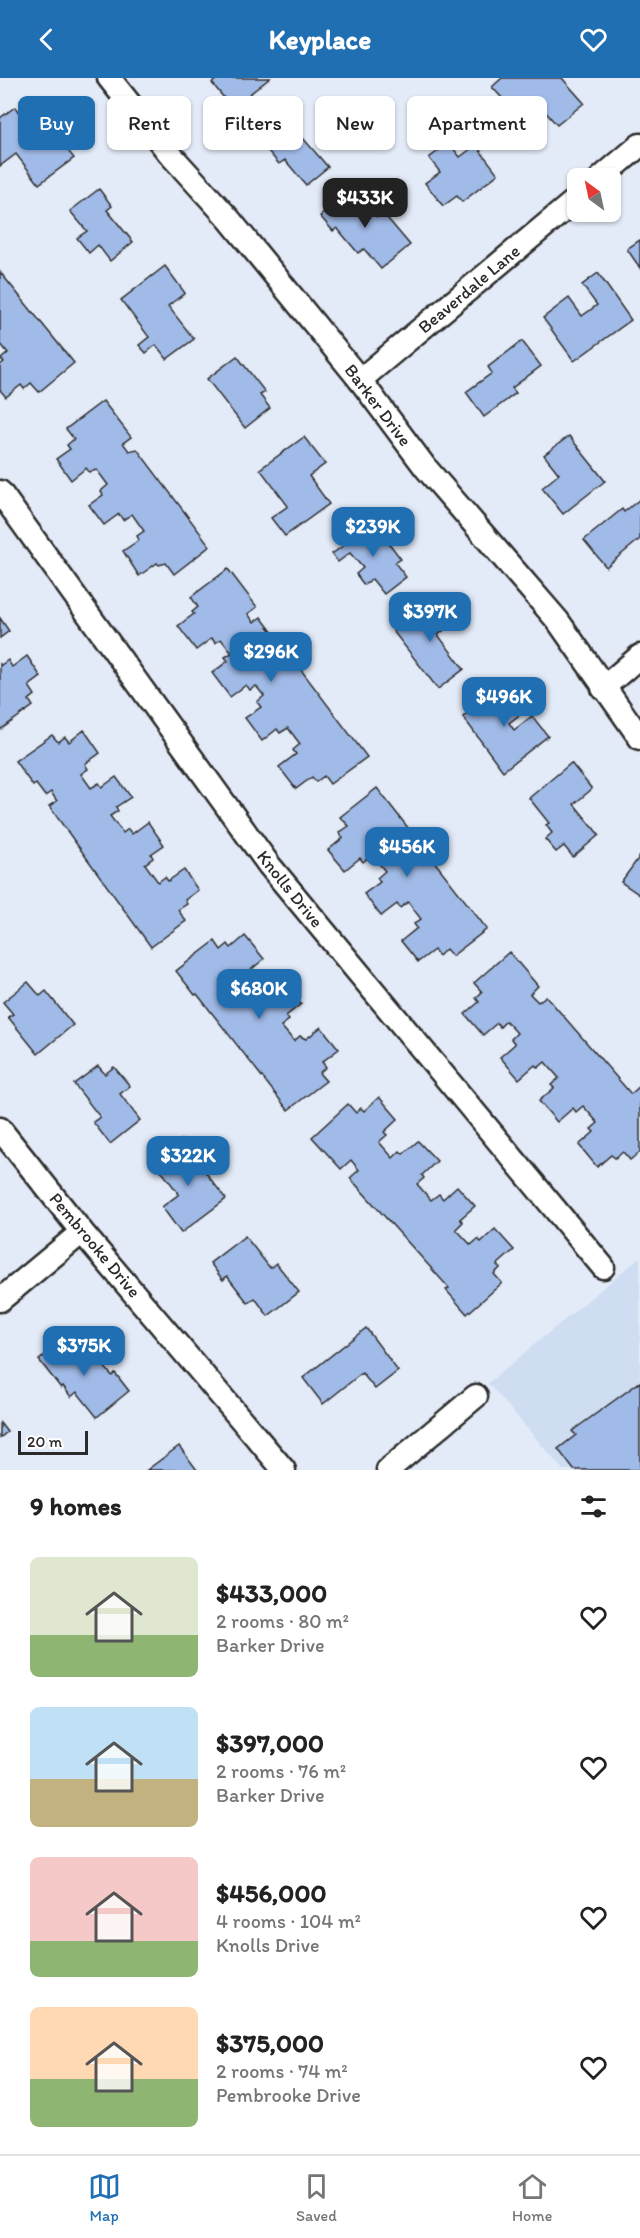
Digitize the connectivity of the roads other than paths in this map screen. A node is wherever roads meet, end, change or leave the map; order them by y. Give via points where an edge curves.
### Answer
1 (109, 78) edge
2 (640, 145) edge
3 (613, 168) edge
4 (567, 207) edge
5 (360, 380) junction
6 (0, 492) edge
7 (640, 656) edge
8 (603, 688) junction
9 (640, 738) edge
10 (0, 1129) edge
11 (82, 1232) junction
12 (603, 1267) dead end
13 (0, 1300) edge
14 (477, 1396) dead end
15 (284, 1470) edge
16 (388, 1470) edge

1 - 5 street, Barker Drive
2 - 3 street
4 - 5 street, Beaverdale Lane
5 - 8 street, Barker Drive via 425,467 558,621
6 - 12 street, Knolls Drive via 269,865
7 - 8 street
8 - 9 street, Barker Drive
10 - 11 street, Pembrooke Drive
11 - 13 street
11 - 15 street, Pembrooke Drive
14 - 16 street

